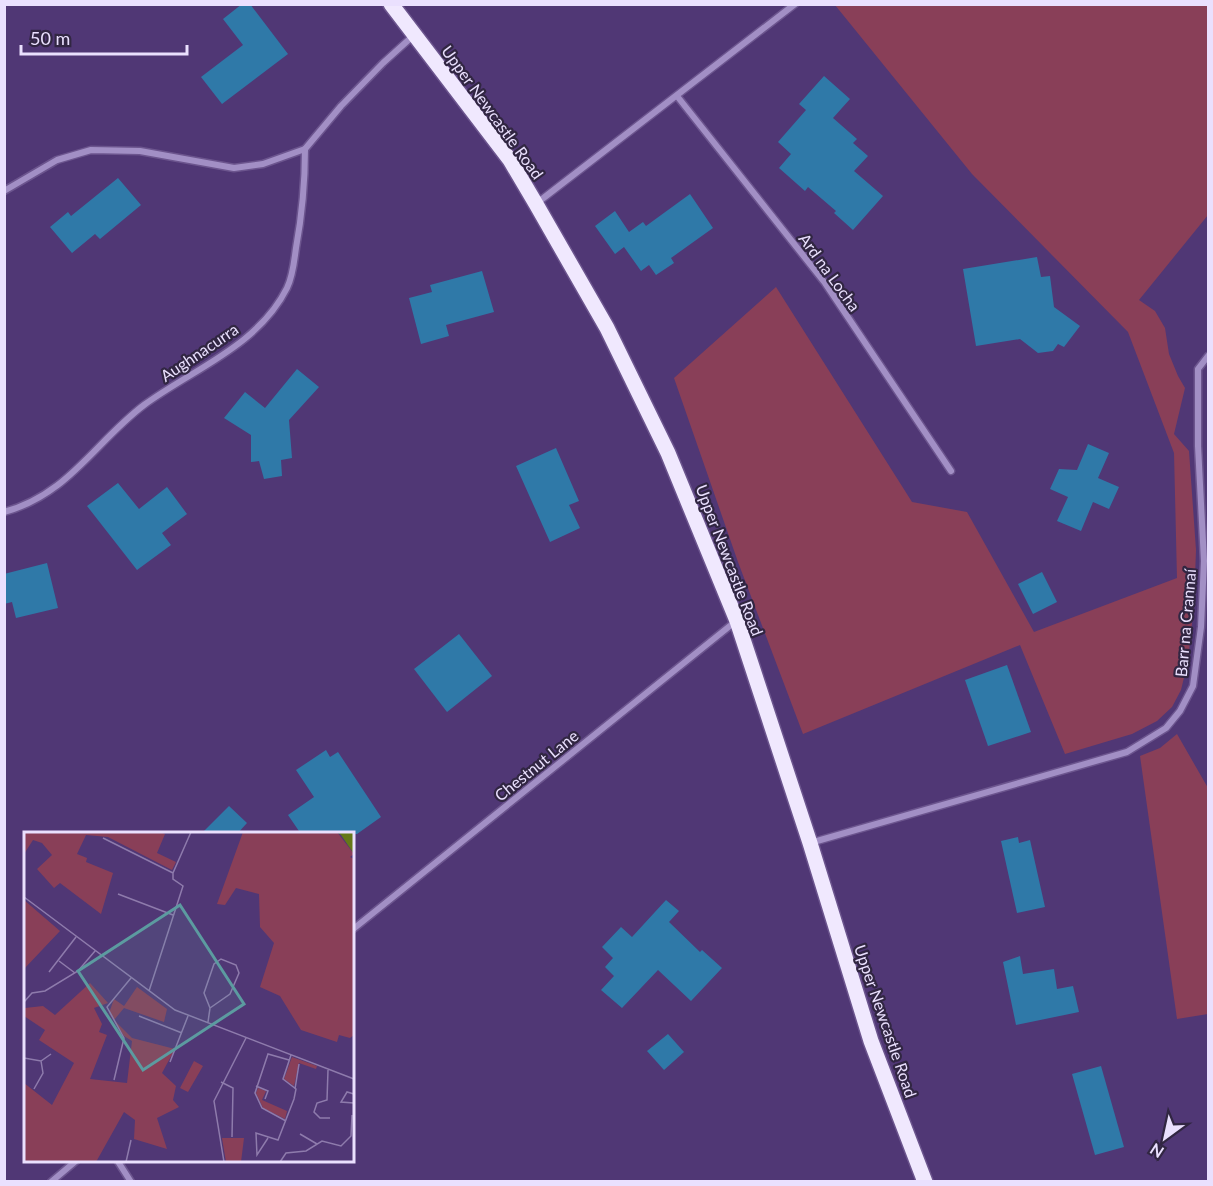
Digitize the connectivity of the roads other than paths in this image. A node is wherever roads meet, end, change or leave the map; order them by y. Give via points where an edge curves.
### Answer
1 (391, 4) edge
2 (795, 4) edge
3 (415, 35) junction
4 (677, 96) junction
5 (305, 149) junction
6 (4, 191) edge
7 (536, 204) junction
8 (1209, 356) edge
9 (951, 471) dead end
10 (4, 512) edge
11 (737, 621) junction
12 (810, 843) junction
13 (354, 928) edge
14 (76, 1162) edge
15 (118, 1162) edge
16 (51, 1182) edge
17 (131, 1182) edge
18 (925, 1182) edge

1 - 3 main road, Upper Newcastle Road
2 - 4 street
3 - 5 street via 341,106
3 - 7 main road, Upper Newcastle Road via 510,160
4 - 7 street
4 - 9 street, Ard na Locha via 825,283
5 - 6 street via 263,164 234,168 140,152 91,150 57,160
5 - 10 street, Aughnacurra via 303,211 292,274 273,309 243,342 137,411 59,485 32,503
7 - 11 main road, Upper Newcastle Road via 607,328 669,453
8 - 12 street, Barr na Crannaí via 1198,369 1204,561 1201,627 1193,686 1180,711 1166,728 1127,752
11 - 12 main road, Upper Newcastle Road
11 - 13 street, Chestnut Lane
12 - 18 main road, Upper Newcastle Road via 872,1041
14 - 16 street
15 - 17 street

